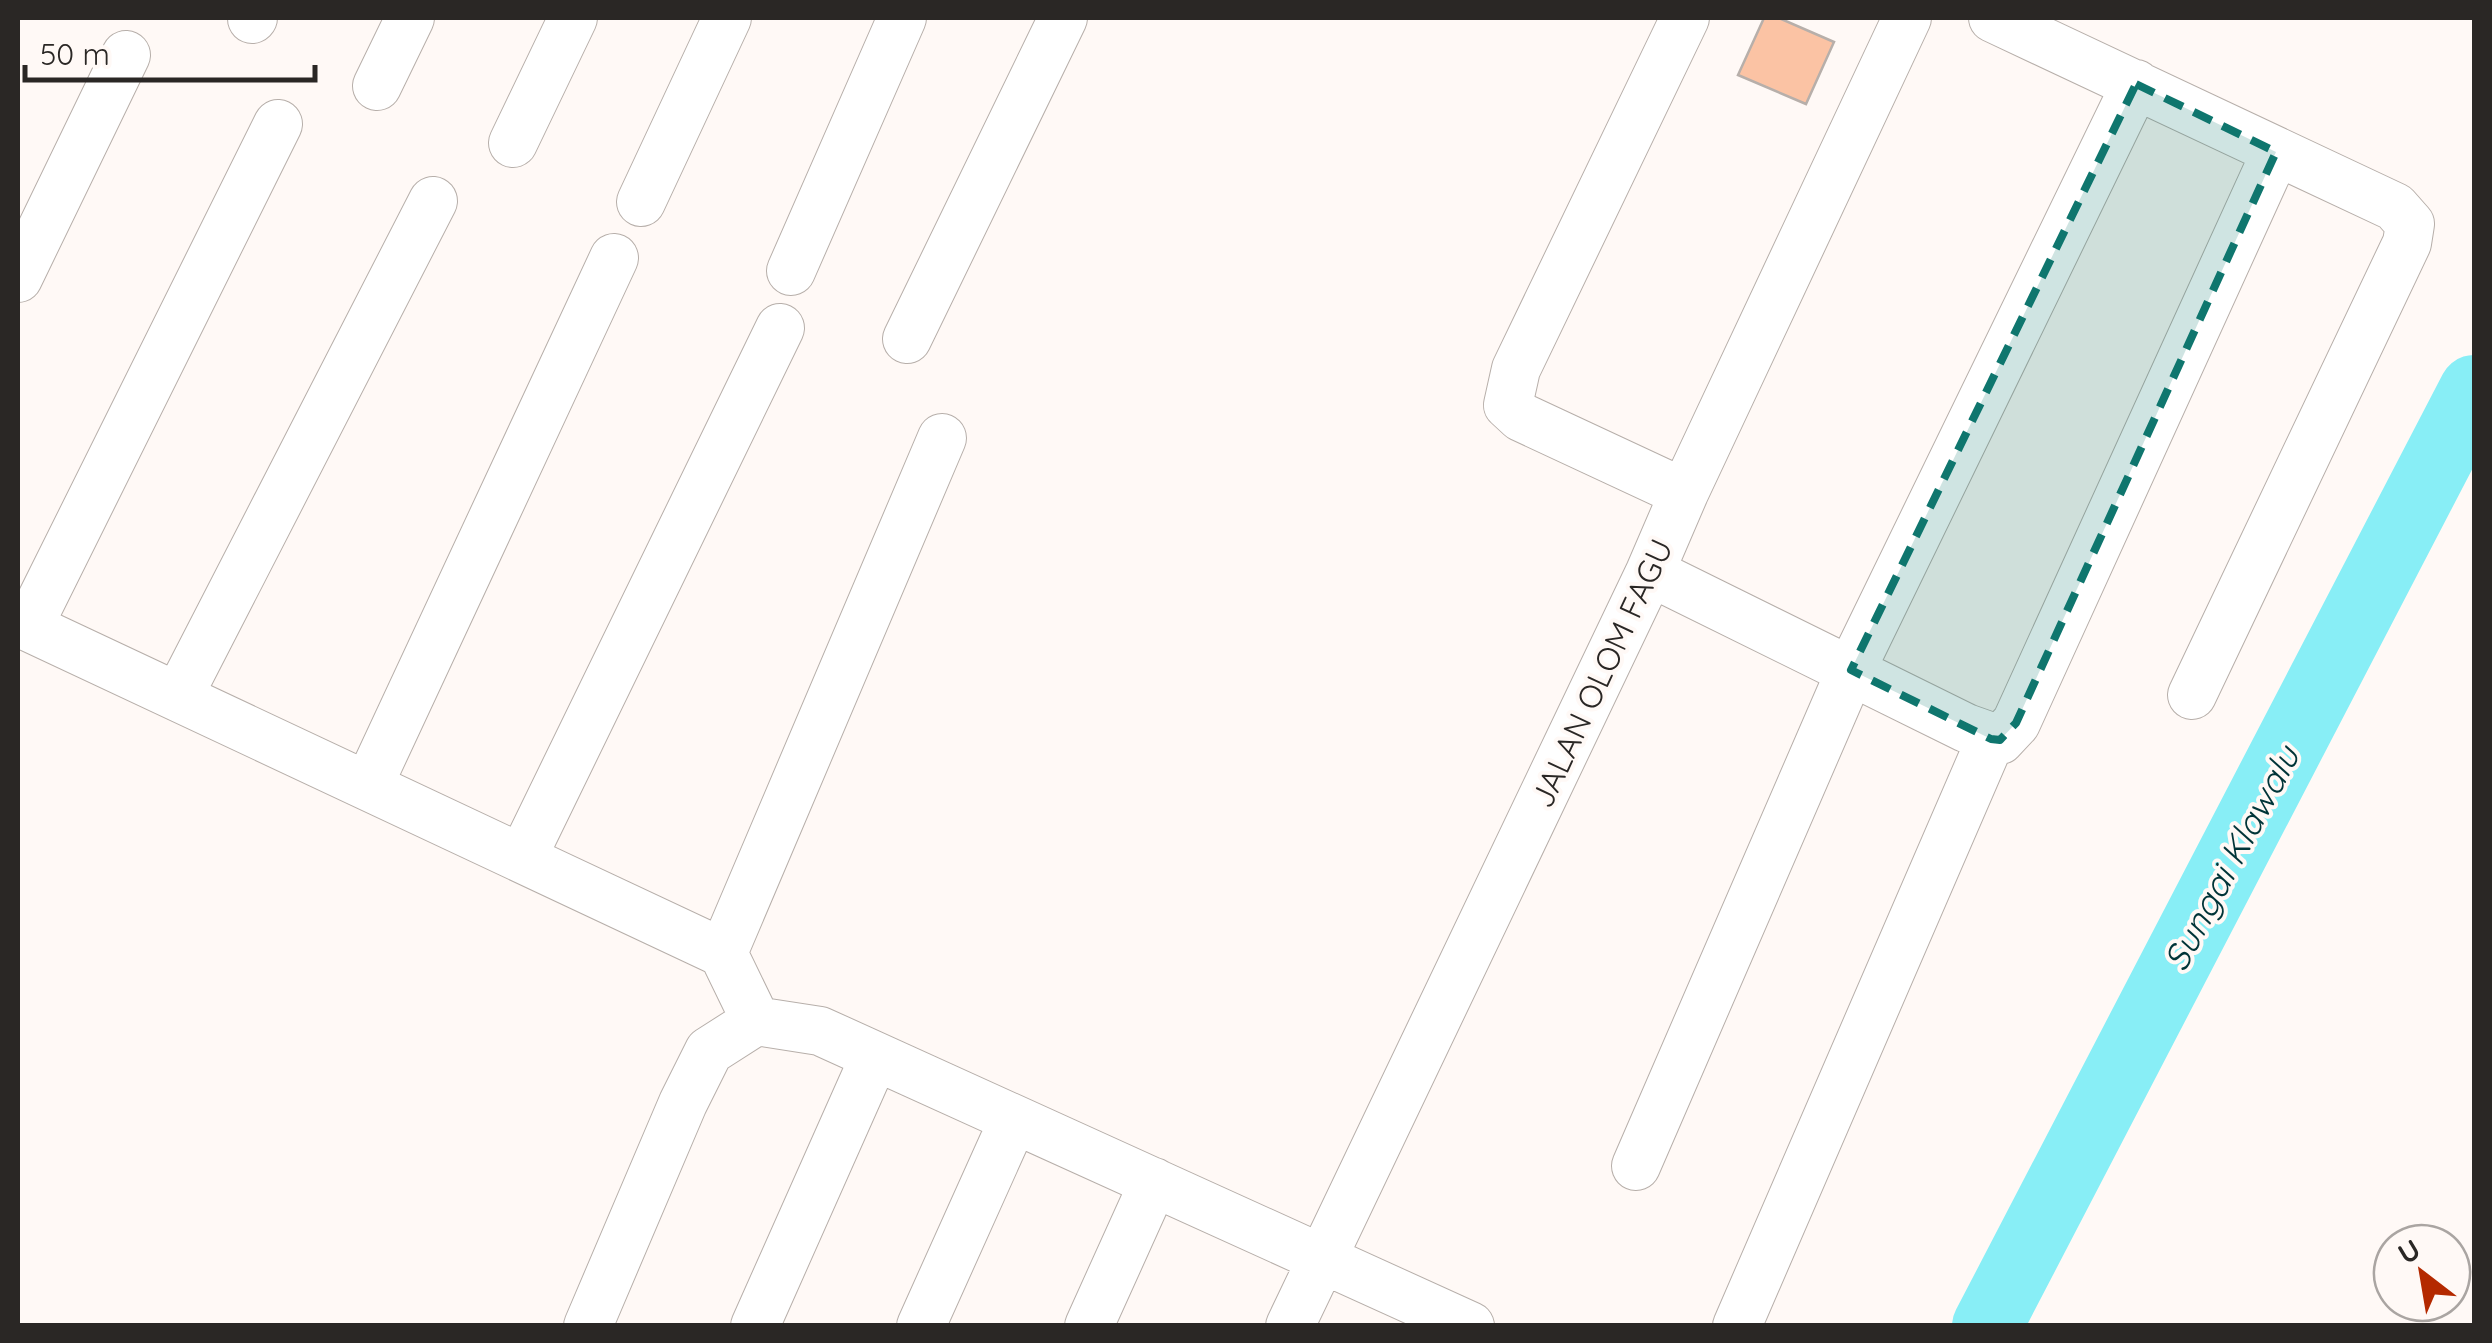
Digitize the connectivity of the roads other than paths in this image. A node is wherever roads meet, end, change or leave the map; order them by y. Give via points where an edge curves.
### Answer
1 (410, 18) edge
2 (573, 18) edge
3 (727, 18) edge
4 (902, 18) edge
5 (1063, 18) edge
6 (1685, 18) edge
7 (1907, 18) edge
8 (1993, 18) edge
9 (126, 54) dead end
10 (2136, 84) junction
11 (377, 86) dead end
12 (278, 124) dead end
13 (514, 143) dead end
14 (2276, 152) junction
15 (434, 201) dead end
16 (641, 202) dead end
17 (614, 258) dead end
18 (791, 271) dead end
19 (18, 278) edge
20 (780, 328) dead end
21 (908, 340) dead end
22 (942, 438) dead end
23 (1684, 493) junction
24 (1650, 572) junction
25 (22, 624) edge
26 (1852, 670) junction
27 (2192, 695) dead end
28 (178, 697) junction
29 (1990, 739) junction
30 (368, 786) junction
31 (522, 858) junction
32 (723, 952) junction
33 (756, 1022) junction
34 (875, 1056) junction
35 (1014, 1119) junction
36 (1636, 1166) dead end
37 (1154, 1182) junction
38 (1321, 1256) junction
39 (588, 1326) edge
40 (755, 1326) edge
41 (921, 1326) edge
42 (1089, 1326) edge
43 (1290, 1326) edge
44 (1470, 1326) edge
45 (1737, 1326) edge

1 - 11 street
2 - 13 street
3 - 16 street
4 - 18 street
5 - 21 street
6 - 23 street via 1516,369 1508,404
7 - 23 street, JALAN OLOM FAGU
8 - 10 street
9 - 19 street
10 - 14 street
10 - 26 street
12 - 25 street
14 - 27 street via 2395,207 2410,224 2407,243
14 - 29 street via 2016,723 2000,740
15 - 28 street
17 - 30 street
20 - 31 street
22 - 32 street
23 - 24 street, JALAN OLOM FAGU
24 - 26 street
24 - 38 street, JALAN OLOM FAGU
25 - 28 street
26 - 29 street
26 - 36 street
28 - 30 street
29 - 45 street
30 - 31 street
31 - 32 street
32 - 33 street
33 - 34 street via 820,1032
33 - 39 street via 709,1051
34 - 35 street
34 - 40 street
35 - 37 street
35 - 41 street
37 - 38 street
37 - 42 street
38 - 43 street, JALAN OLOM FAGU
38 - 44 street

